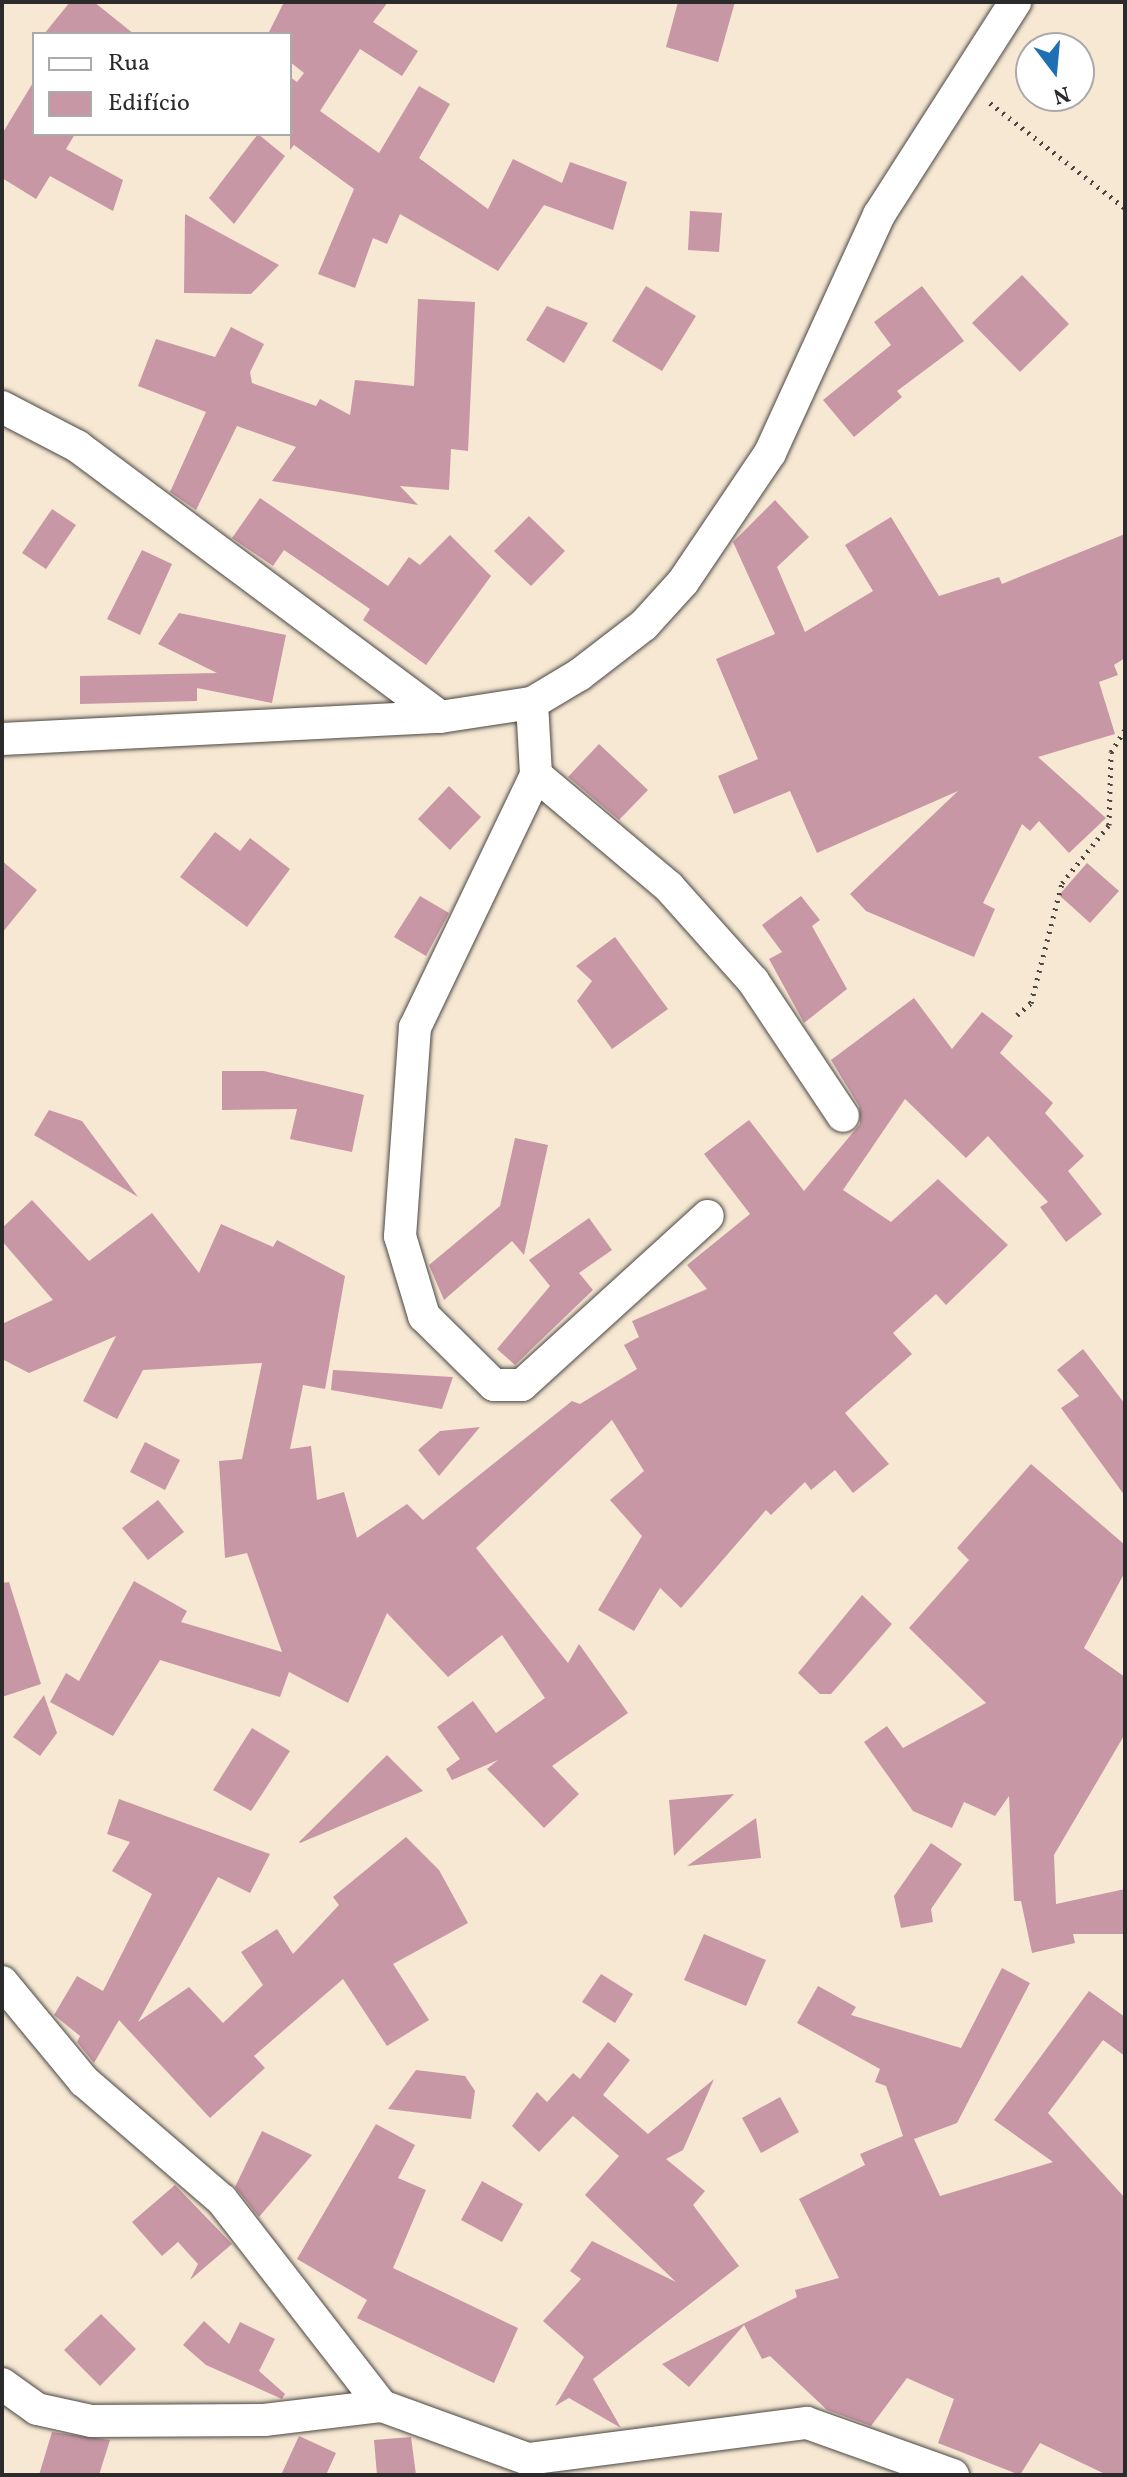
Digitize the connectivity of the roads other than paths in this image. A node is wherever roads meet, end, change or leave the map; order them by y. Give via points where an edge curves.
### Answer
1 (1015, 2) edge
2 (2, 407) edge
3 (532, 703) junction
4 (440, 717) junction
5 (2, 739) edge
6 (536, 775) junction
7 (843, 1116) dead end
8 (708, 1216) dead end
9 (2, 1982) edge
10 (2, 2384) edge
11 (382, 2406) junction
12 (953, 2475) edge

1 - 3 street via 879,215 770,453 683,582 644,625
2 - 4 street via 77,446
3 - 4 street
3 - 6 street
4 - 5 street
6 - 7 street via 669,887 753,981
6 - 8 street via 415,1027 400,1236 424,1316 506,1391 522,1385
9 - 11 street via 84,2081 222,2200
10 - 11 street via 37,2409 91,2421 264,2420
11 - 12 street via 528,2459 807,2423

